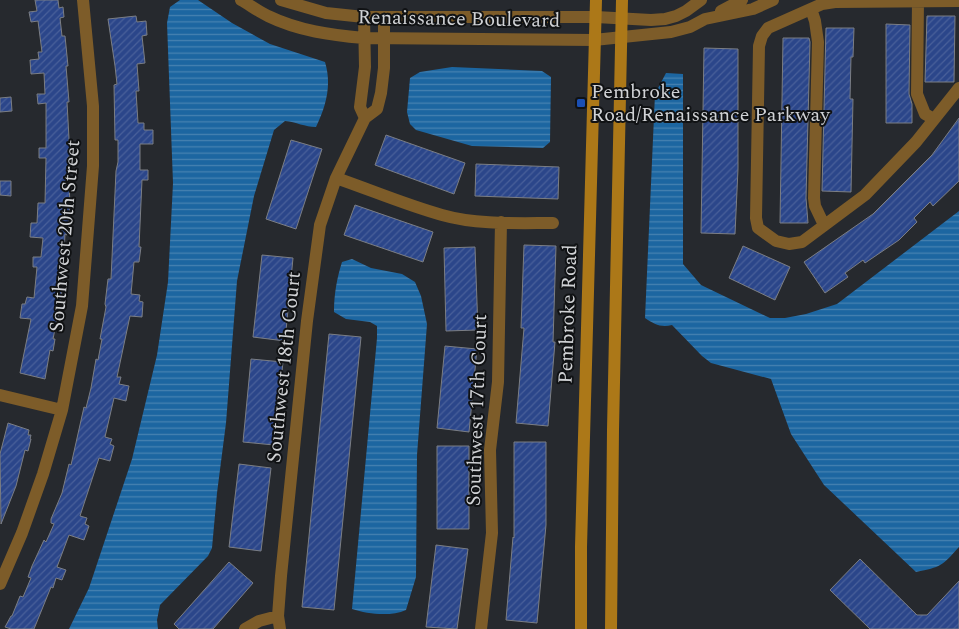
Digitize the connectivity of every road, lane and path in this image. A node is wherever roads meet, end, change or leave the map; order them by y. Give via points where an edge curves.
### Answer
1 (83, 0) edge
2 (241, 0) edge
3 (282, 0) edge
4 (596, 0) edge
5 (622, 0) edge
6 (701, 0) edge
7 (742, 0) edge
8 (773, 0) edge
9 (869, 1) edge
10 (918, 1) edge
11 (959, 1) edge
12 (811, 9) junction
13 (364, 17) junction
14 (384, 17) junction
15 (504, 17) junction
16 (596, 17) junction
17 (621, 19) junction
18 (705, 19) junction
19 (621, 37) junction
20 (364, 38) junction
21 (384, 38) junction
22 (503, 39) junction
23 (594, 40) junction
24 (959, 88) edge
25 (365, 118) junction
26 (934, 119) junction
27 (336, 178) junction
28 (501, 222) junction
29 (553, 223) dead end
30 (824, 225) junction
31 (0, 395) edge
32 (62, 410) junction
33 (0, 584) edge
34 (279, 623) edge
35 (245, 629) edge
36 (481, 629) edge
37 (581, 629) edge
38 (611, 629) edge

1 - 32 street, Southwest 20th Street via 93,106 93,166 82,306
2 - 20 street, Renaissance Boulevard via 296,27
3 - 13 street, Renaissance Boulevard via 326,12
4 - 16 main road, Pembroke Road
5 - 17 main road
6 - 17 street, Renaissance Boulevard via 686,11 665,19
7 - 18 street
8 - 18 street via 753,9
9 - 10 street
9 - 12 street via 835,2
10 - 11 street
10 - 26 street via 917,94 926,114
12 - 30 street via 818,42 814,198
12 - 30 street via 768,28 759,46 756,218 758,228 776,241 789,244 802,242
13 - 14 street, Renaissance Boulevard
13 - 20 street
14 - 15 street, Renaissance Boulevard
14 - 21 street, Southwest 18th Court
15 - 16 street, Renaissance Boulevard
15 - 22 street
16 - 17 street, Renaissance Boulevard
16 - 23 main road, Pembroke Road
17 - 19 main road
18 - 19 street, Renaissance Boulevard via 672,32
19 - 23 street, Renaissance Boulevard
19 - 38 main road
20 - 21 street, Renaissance Boulevard
20 - 25 street via 365,67 360,107
21 - 22 street, Renaissance Boulevard
21 - 25 street, Southwest 18th Court via 377,110
22 - 23 street, Renaissance Boulevard
23 - 37 main road, Pembroke Road
24 - 26 street
25 - 27 street, Southwest 18th Court
26 - 30 street via 865,195
27 - 28 street via 443,215
27 - 34 street, Southwest 18th Court via 320,226 306,321
28 - 29 street
28 - 36 street, Southwest 17th Court via 498,382 490,450 492,533
31 - 32 street
32 - 33 street, Southwest 20th Street via 22,533
34 - 35 street via 259,621

